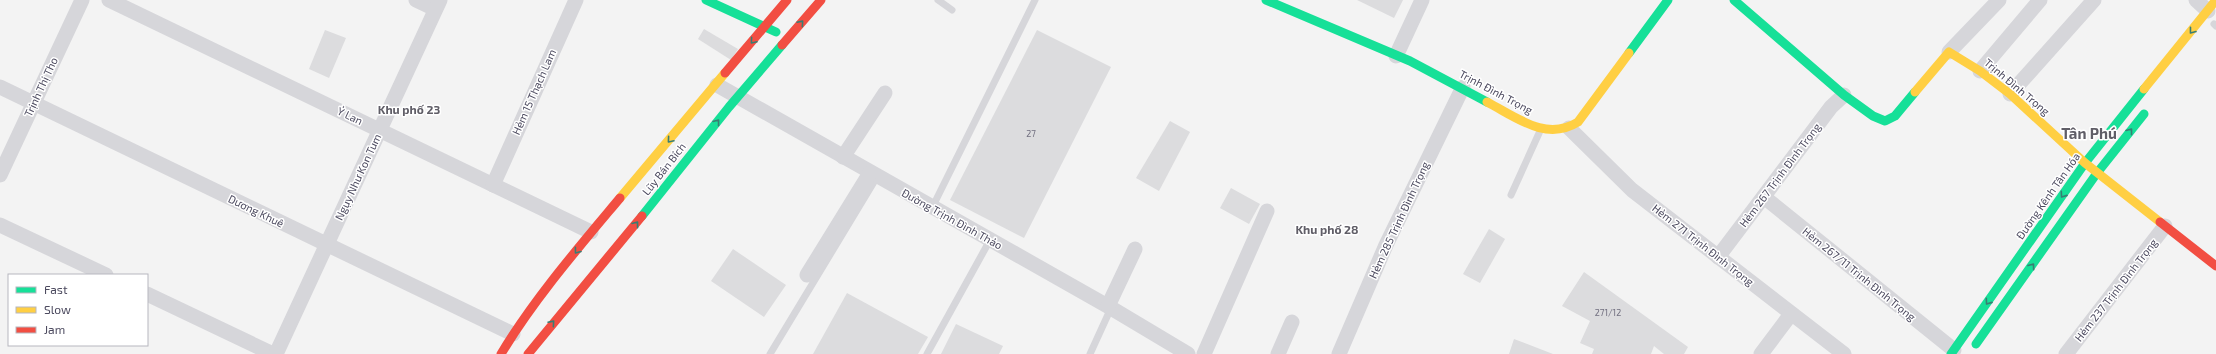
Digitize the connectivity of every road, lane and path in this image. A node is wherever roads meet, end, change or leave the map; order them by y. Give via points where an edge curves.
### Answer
1 (82, 0) edge
2 (109, 0) edge
3 (416, 0) edge
4 (576, 0) edge
5 (706, 0) edge
6 (787, 0) edge
7 (821, 0) edge
8 (938, 0) edge
9 (1035, 0) edge
10 (1266, 0) edge
11 (1422, 0) edge
12 (1668, 0) edge
13 (1734, 0) edge
14 (1999, 0) edge
15 (2040, 0) edge
16 (2094, 0) edge
17 (2196, 0) edge
18 (438, 5) edge
19 (952, 10) dead end
20 (2213, 19) edge
21 (764, 27) junction
22 (788, 38) junction
23 (1950, 52) junction
24 (1396, 56) junction
25 (1980, 71) junction
26 (717, 85) junction
27 (0, 87) edge
28 (1463, 87) junction
29 (885, 93) dead end
30 (2010, 94) junction
31 (1844, 95) junction
32 (737, 97) junction
33 (33, 103) junction
34 (2150, 106) dead end
35 (1569, 128) junction
36 (1541, 129) junction
37 (380, 130) junction
38 (843, 157) junction
39 (2085, 163) junction
40 (2097, 173) junction
41 (0, 175) edge
42 (874, 175) junction
43 (493, 185) junction
44 (1511, 195) dead end
45 (1764, 197) junction
46 (932, 208) junction
47 (1267, 211) dead end
48 (0, 225) edge
49 (2165, 226) junction
50 (591, 232) junction
51 (990, 240) junction
52 (326, 245) junction
53 (1136, 249) dead end
54 (1718, 257) junction
55 (2216, 266) edge
56 (104, 274) edge
57 (807, 275) dead end
58 (148, 294) edge
59 (1109, 307) junction
60 (1791, 314) junction
61 (1292, 322) dead end
62 (513, 334) junction
63 (1952, 352) edge
64 (273, 354) edge
65 (276, 354) edge
66 (501, 354) edge
67 (528, 354) edge
68 (770, 354) edge
69 (927, 354) edge
70 (1090, 354) edge
71 (1188, 354) edge
72 (1204, 354) edge
73 (1278, 354) edge
74 (1339, 354) edge
75 (1761, 354) edge
76 (1844, 354) edge
77 (1969, 354) edge
78 (2066, 354) edge

1 - 33 street, Trịnh Thị Tho
2 - 37 street, Ỷ Lan
3 - 18 street
4 - 43 street, Hẻm 15 Thạch Lam
5 - 21 street
6 - 21 street, Lũy Bán Bích
22 -> 7 street, Lũy Bán Bích
8 - 19 lane
9 - 46 lane
10 - 24 street, Trịnh Đình Trọng
11 - 24 street
12 - 35 street via 1585,114
13 - 31 street
14 - 23 street
15 - 25 street
16 - 30 street
17 - 20 street
18 - 37 street, Ngụy Như Kon Tum
20 -> 39 street, Đường Kênh Tân Hóa
21 - 22 street
21 -> 26 street, Lũy Bán Bích
22 - 32 street, Lũy Bán Bích
23 - 25 street, Trịnh Đình Trọng
23 - 31 street via 1895,116 1885,121 1872,116
24 - 28 street, Trịnh Đình Trọng
25 - 30 street, Trịnh Đình Trọng
26 - 32 street, Đường Trịnh Đình Thảo
26 -> 50 street, Lũy Bán Bích
27 - 33 street, Dương Khuê
28 - 36 street, Trịnh Đình Trọng
28 - 74 street, Hẻm 285 Trịnh Đình Trọng via 1386,245
29 - 38 street
30 - 39 street, Trịnh Đình Trọng
31 - 45 street, Hẻm 267 Trịnh Đình Trọng via 1831,107
32 - 38 street, Đường Trịnh Đình Thảo
67 -> 32 street, Lũy Bán Bích via 619,246
33 - 41 street, Trịnh Thị Tho
33 - 52 street, Dương Khuê
40 -> 34 street
35 - 36 street, Trịnh Đình Trọng via 1559,131
35 - 54 street, Hẻm 271 Trịnh Đình Trọng via 1632,190
36 - 44 lane
37 - 43 street, Ỷ Lan
37 - 52 street, Ngụy Như Kon Tum
38 - 42 street, Đường Trịnh Đình Thảo
39 - 40 street, Trịnh Đình Trọng
39 -> 63 street, Đường Kênh Tân Hóa
40 - 49 street, Trịnh Đình Trọng
77 -> 40 street
42 - 46 street, Đường Trịnh Đình Thảo
42 - 57 street
42 - 68 lane
43 - 50 street, Ỷ Lan
45 - 54 street, Hẻm 267 Trịnh Đình Trọng
45 - 63 street, Hẻm 267/11 Trịnh Đình Trọng
46 - 51 street, Đường Trịnh Đình Thảo
47 - 72 street
48 - 56 street
49 - 55 street, Trịnh Đình Trọng
49 - 78 street, Hẻm 237 Trịnh Đình Trọng
50 -> 62 street, Lũy Bán Bích
51 - 59 street, Đường Trịnh Đình Thảo
51 - 69 lane
52 - 62 street, Dương Khuê
52 - 65 street, Ngụy Như Kon Tum
53 - 59 street
54 - 60 street, Hẻm 271 Trịnh Đình Trọng
58 - 64 street
59 - 70 lane
59 - 71 street, Đường Trịnh Đình Thảo
60 - 75 street
60 - 76 street, Hẻm 271 Trịnh Đình Trọng
61 - 73 street
62 - 66 street, Lũy Bán Bích

